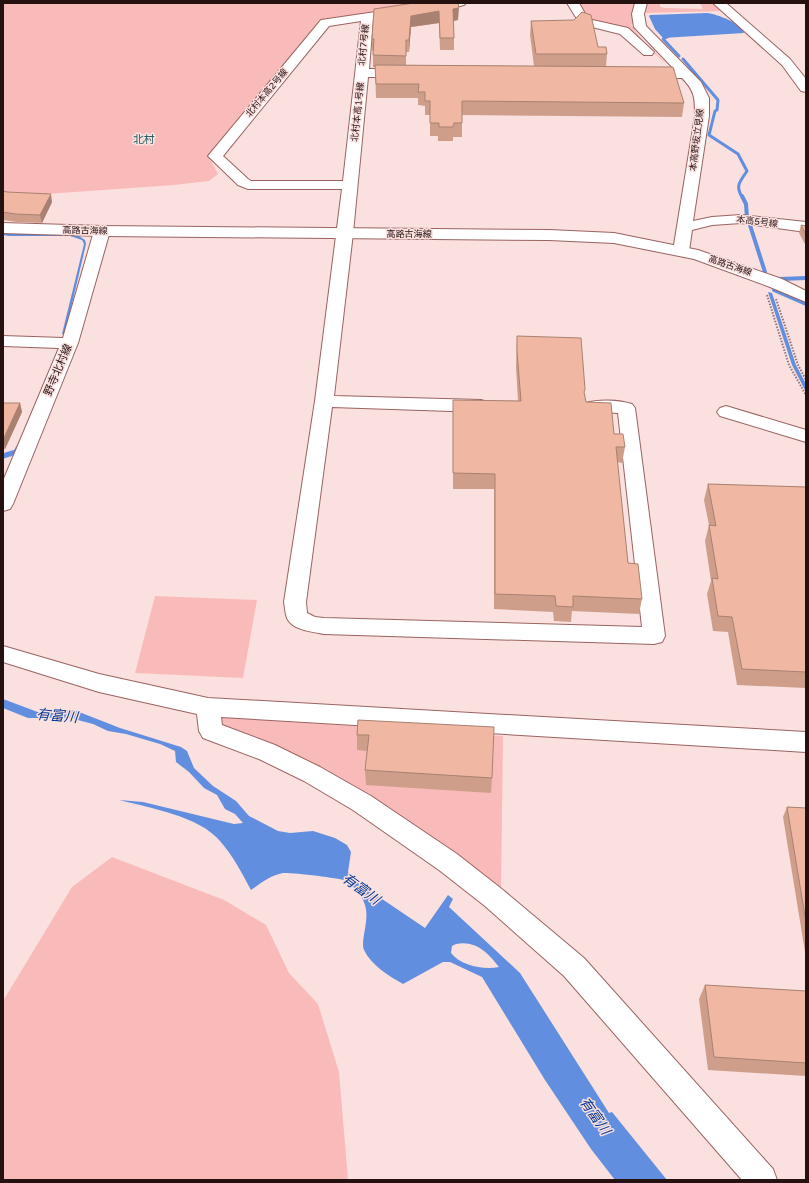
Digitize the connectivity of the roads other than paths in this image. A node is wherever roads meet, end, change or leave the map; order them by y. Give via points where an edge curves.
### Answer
1 (460, 3) edge
2 (573, 3) edge
3 (641, 3) edge
4 (719, 3) edge
5 (367, 17) junction
6 (362, 73) junction
7 (418, 73) edge
8 (633, 74) edge
9 (649, 74) junction
10 (683, 74) junction
11 (806, 88) edge
12 (350, 185) junction
13 (684, 227) junction
14 (806, 227) edge
15 (3, 228) edge
16 (102, 231) junction
17 (345, 233) junction
18 (680, 251) junction
19 (806, 297) edge
20 (3, 341) edge
21 (70, 343) junction
22 (324, 401) junction
23 (499, 406) edge
24 (592, 407) edge
25 (726, 412) dead end
26 (806, 436) edge
27 (10, 465) edge
28 (3, 504) edge
29 (3, 654) edge
30 (208, 707) junction
31 (806, 742) edge
32 (762, 1180) edge

1 - 5 street, 北村本高2号線
2 - 9 street via 584,22 624,31 659,62
3 - 10 street, 本高野坂立見線 via 638,14 640,27
4 - 11 street via 786,62
5 - 6 street, 北村7号線
5 - 12 street, 北村本高2号線 via 325,23 215,156 248,185
6 - 7 street, 北村本高1号線
6 - 12 street, 北村本高1号線
8 - 9 street
9 - 10 street
10 - 13 street, 本高野坂立見線 via 696,85 702,98 702,116
12 - 17 street, 北村本高1号線
13 - 14 street, 本高5号線 via 741,219
13 - 18 street, 本高野坂立見線
15 - 16 main road, 高路古海線
16 - 17 main road, 高路古海線
16 - 21 street, 野寺北村線
17 - 18 main road, 高路古海線 via 614,238
17 - 22 street, 北村本高1号線
18 - 19 main road, 高路古海線 via 765,279
20 - 21 street
21 - 27 street, 野寺北村線
22 - 23 street
22 - 24 street, 北村本高1号線 via 295,602 297,617 311,624 324,626 654,636 626,408
25 - 26 street
27 - 28 street, 野寺北村線
29 - 30 street via 99,683
30 - 31 street
30 - 32 street via 211,731 267,752 362,803 448,862 494,898 574,967

